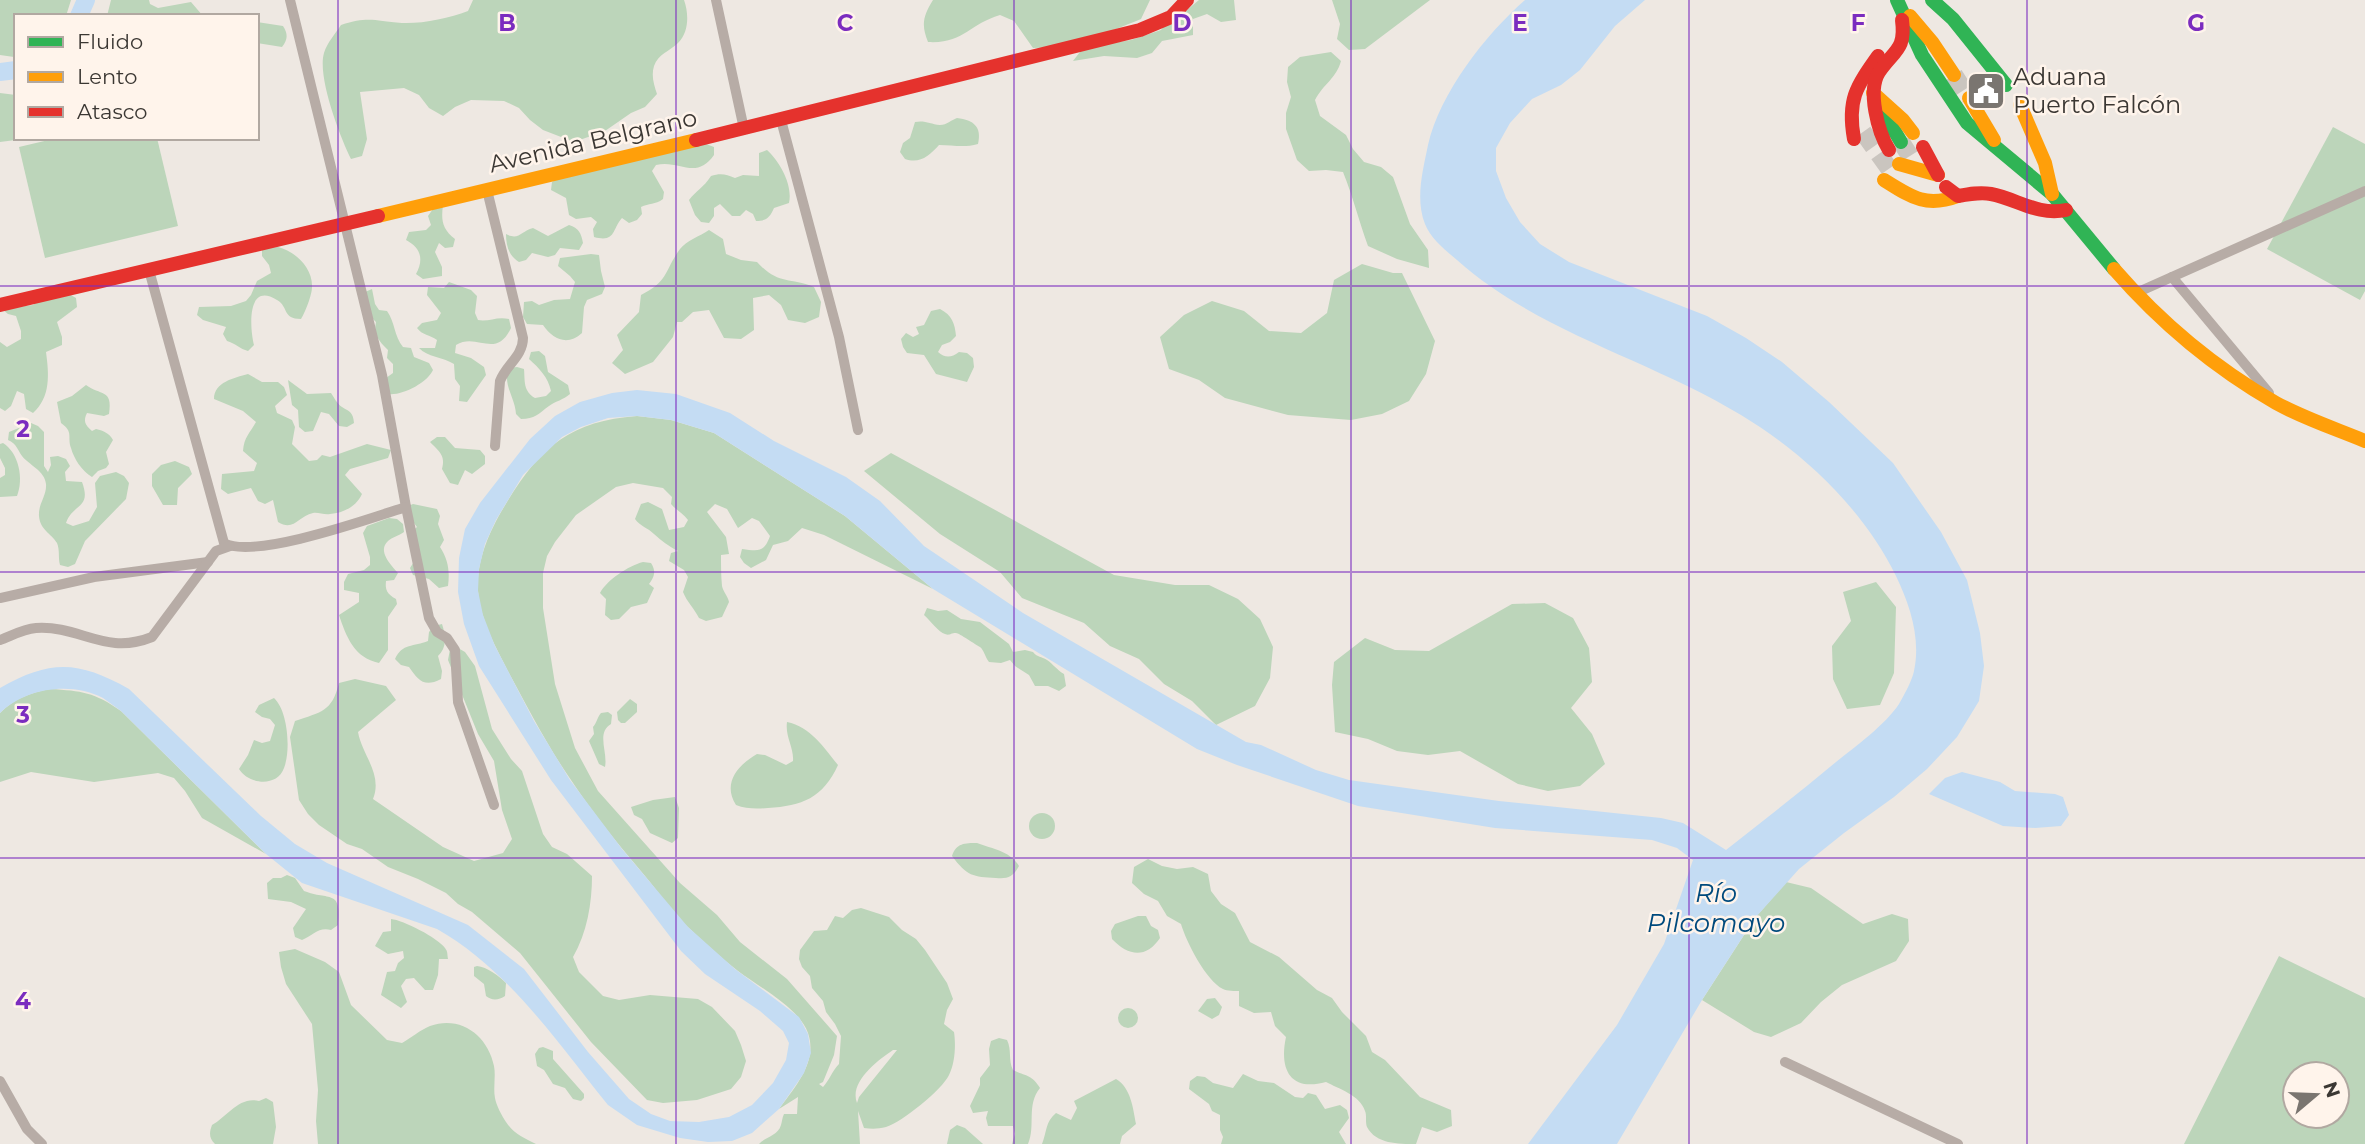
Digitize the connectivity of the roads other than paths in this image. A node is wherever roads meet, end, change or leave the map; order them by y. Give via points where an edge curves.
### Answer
1 (290, 0) edge
2 (716, 0) edge
3 (1187, 0) edge
4 (1897, 0) edge
5 (1932, 0) edge
6 (1954, 75) tunnel mouth
7 (2006, 85) dead end
8 (1873, 93) junction
9 (1969, 99) tunnel mouth
10 (2020, 105) dead end
11 (781, 120) junction
12 (744, 129) junction
13 (1858, 136) tunnel mouth
14 (2003, 154) junction
15 (1904, 162) junction
16 (1947, 186) junction
17 (487, 190) junction
18 (2365, 191) edge
19 (2052, 194) junction
20 (2066, 210) junction
21 (344, 223) junction
22 (149, 270) junction
23 (2172, 277) junction
24 (2136, 293) junction
25 (0, 305) edge
26 (2278, 404) junction
27 (858, 430) dead end
28 (2365, 441) edge
29 (495, 446) dead end
30 (406, 507) junction
31 (230, 546) junction
32 (208, 562) junction
33 (0, 598) edge
34 (0, 640) edge
35 (494, 805) dead end
36 (1785, 1062) dead end
37 (0, 1081) edge
38 (42, 1144) edge
39 (1958, 1144) edge

1 - 21 street
2 - 12 street
3 - 11 main road, Avenida Belgrano via 1171,17 1140,30
4 - 6 main road
4 - 8 main road via 1903,41 1878,75
4 - 13 main road via 1895,37 1864,76 1850,104 1849,118
4 - 14 main road via 1922,55 1967,123
5 - 7 main road
8 - 8 main road via 1903,120 1901,141 1886,133
9 - 14 main road
10 - 19 main road via 2045,163
11 - 12 main road, Avenida Belgrano
11 - 27 street via 839,337
12 - 17 main road, Avenida Belgrano
14 - 19 main road
15 - 16 main road
15 - 16 main road
15 - 16 main road via 1900,190 1924,202 1941,202
16 - 20 main road via 2013,200 2043,212
17 - 21 main road, Avenida Belgrano
17 - 29 street via 523,338 520,353 500,381
18 - 23 street
19 - 20 main road
20 - 24 main road
21 - 22 main road, Avenida Belgrano
21 - 30 street via 382,374
22 - 25 main road, Avenida Belgrano
22 - 31 street via 224,543
23 - 24 street
23 - 26 street
24 - 26 main road via 2217,366
26 - 28 main road
30 - 31 street via 320,534 257,546
30 - 35 street via 429,618 455,650 458,702
31 - 32 street via 216,551
32 - 33 street via 94,577
32 - 34 street via 152,637 117,645 36,628
36 - 39 street
37 - 38 street via 27,1129

